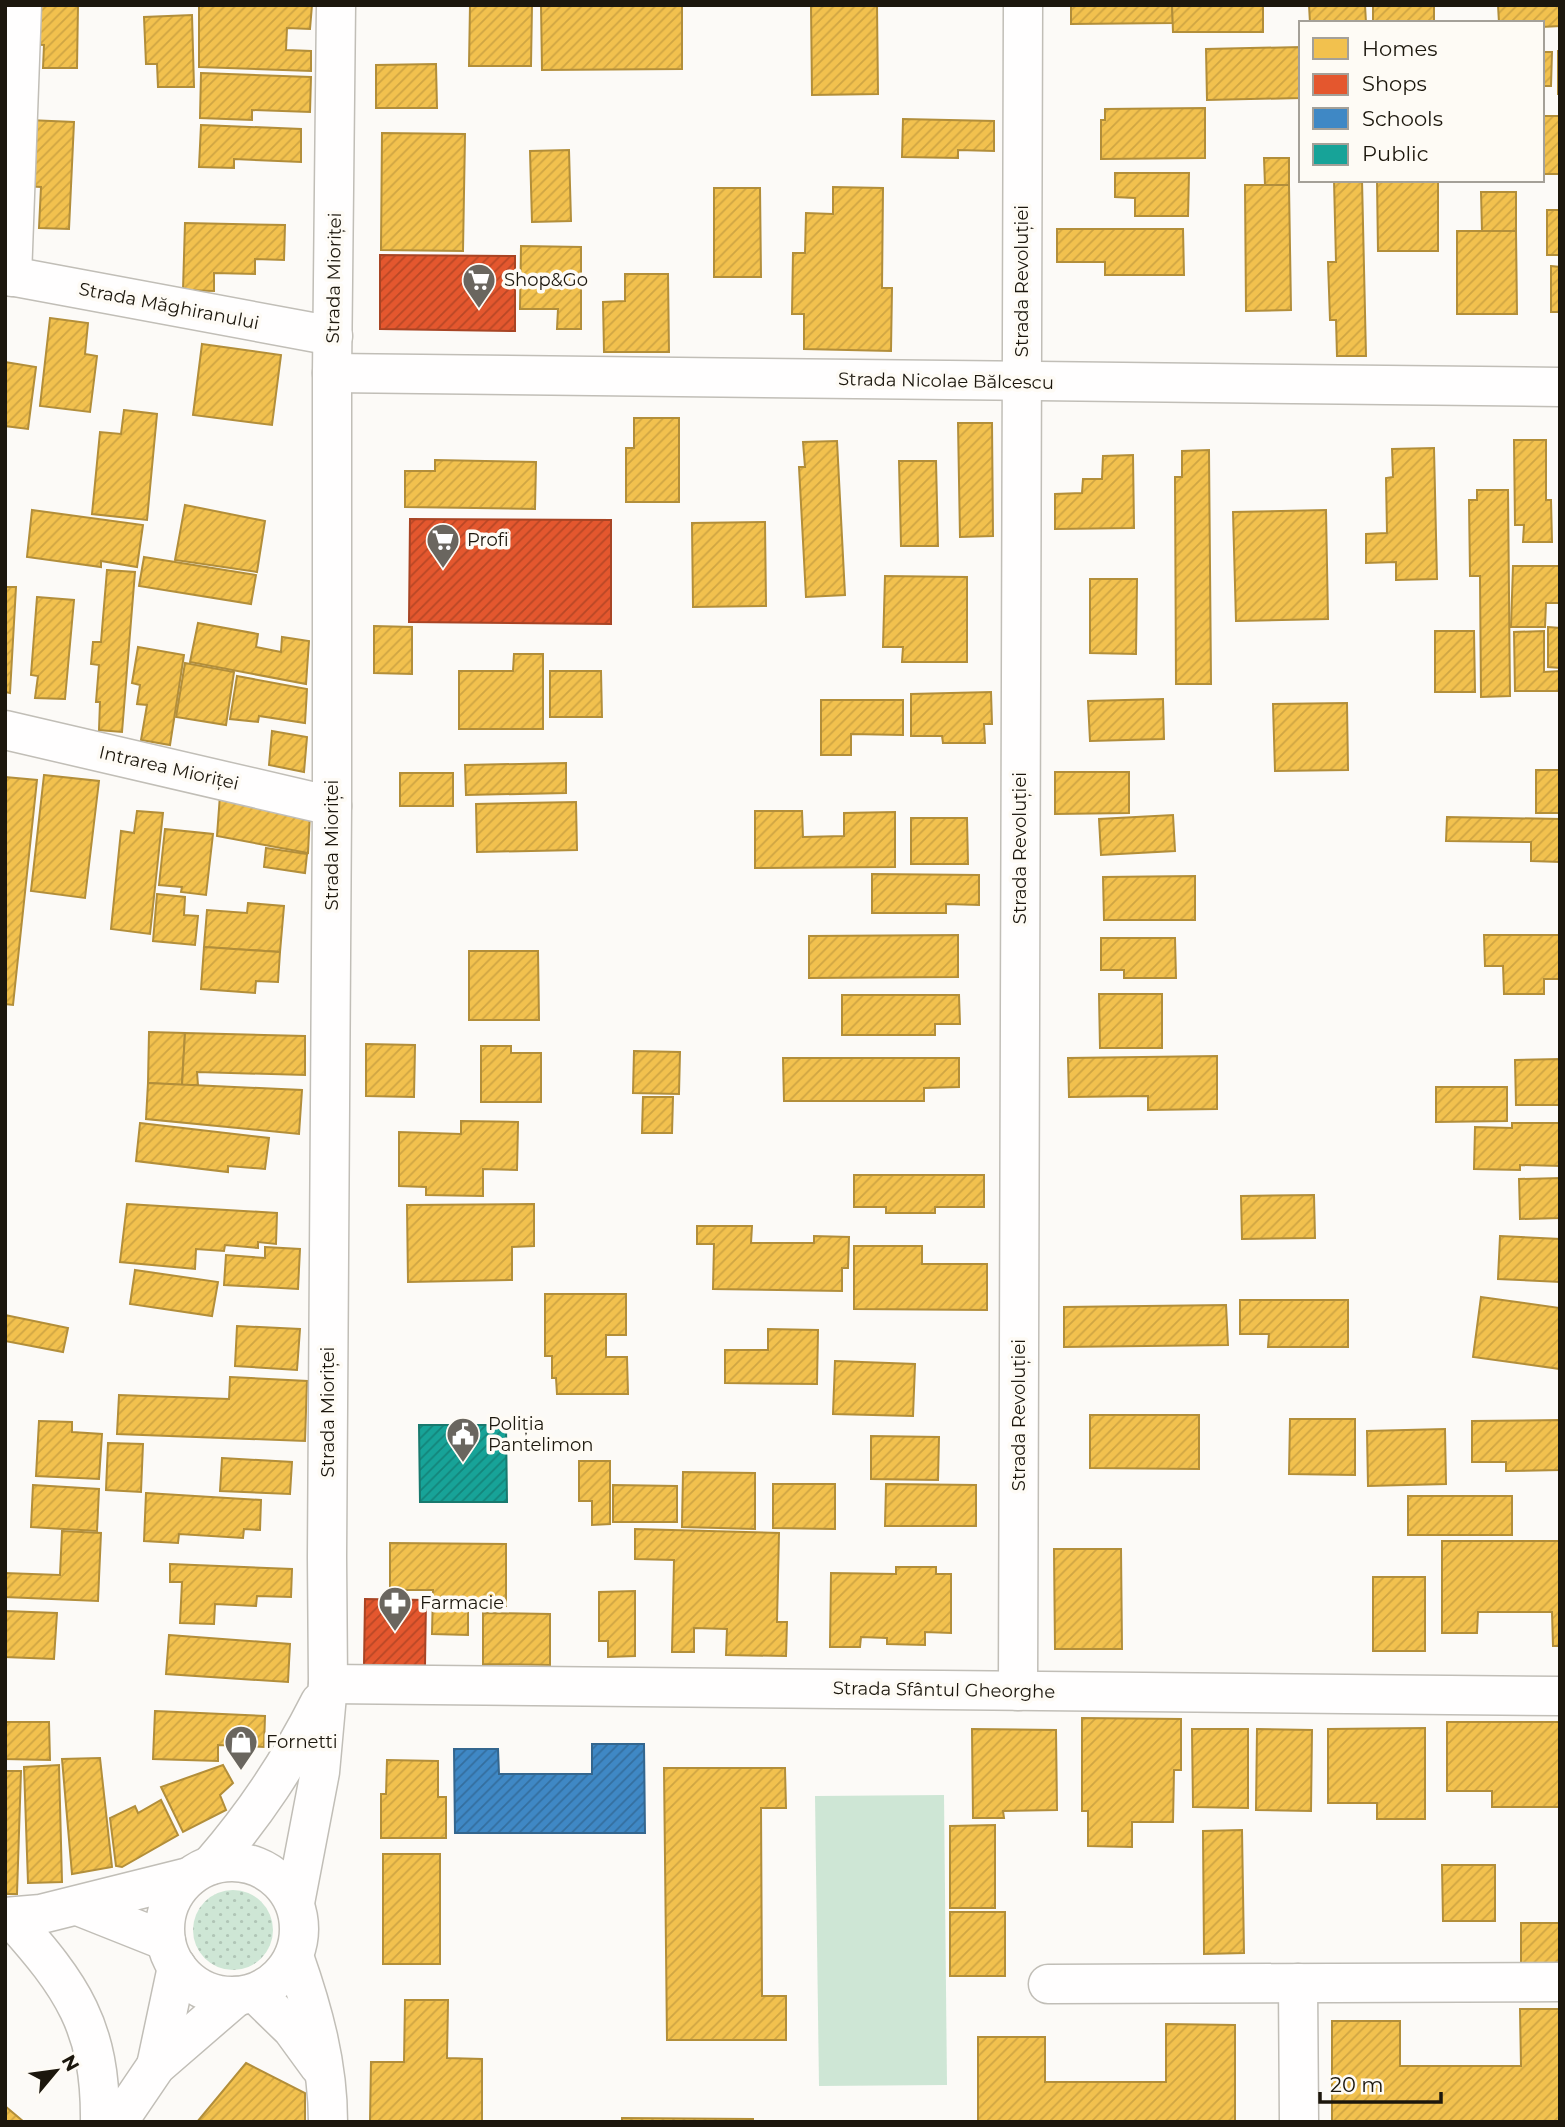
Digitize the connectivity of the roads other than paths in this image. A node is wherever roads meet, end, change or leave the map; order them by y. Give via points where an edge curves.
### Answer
1 (22, 5) edge
2 (337, 5) edge
3 (1023, 5) edge
4 (9, 276) edge
5 (333, 336) junction
6 (332, 373) junction
7 (1021, 382) junction
8 (1560, 387) edge
9 (5, 730) edge
10 (332, 806) junction
11 (328, 1684) junction
12 (1018, 1691) junction
13 (1560, 1696) edge
14 (200, 1871) junction
15 (295, 1903) junction
16 (78, 1906) junction
17 (8, 1918) edge
18 (172, 1954) junction
19 (294, 1956) junction
20 (1560, 1982) edge
21 (1298, 1983) junction
22 (1048, 1984) dead end
23 (246, 1995) junction
24 (156, 2066) junction
25 (326, 2077) junction
26 (100, 2122) edge
27 (118, 2122) edge
28 (328, 2122) edge
29 (1299, 2122) edge

1 - 4 street
2 - 5 street, Strada Mioriței
3 - 7 street, Strada Revoluției
4 - 5 street, Strada Măghiranului
5 - 6 street, Strada Mioriței
6 - 7 street, Strada Nicolae Bălcescu
6 - 10 street, Strada Mioriței
7 - 8 street, Strada Nicolae Bălcescu
7 - 12 street, Strada Revoluției
9 - 10 street, Intrarea Mioriței
10 - 11 street, Strada Mioriței
11 - 12 street, Strada Sfântul Gheorghe
11 - 14 street, Strada Mioriței via 272,1788 242,1829
11 - 15 street, Strada Mioriței via 320,1772
12 - 13 street, Strada Sfântul Gheorghe
14 - 15 street via 231,1861 252,1864 270,1873
14 - 16 street
14 - 18 street via 177,1890 169,1906 165,1923
15 - 19 street via 300,1921
16 - 17 street
16 - 18 street
17 - 26 street via 61,1978 82,2016 98,2081
18 - 23 street via 188,1980 203,1990 219,1996
18 - 24 street
19 - 23 street via 278,1978
19 - 25 street
20 - 21 street
21 - 22 street
21 - 29 street
23 - 24 street
23 - 25 street via 292,2029
24 - 27 street
25 - 28 street

